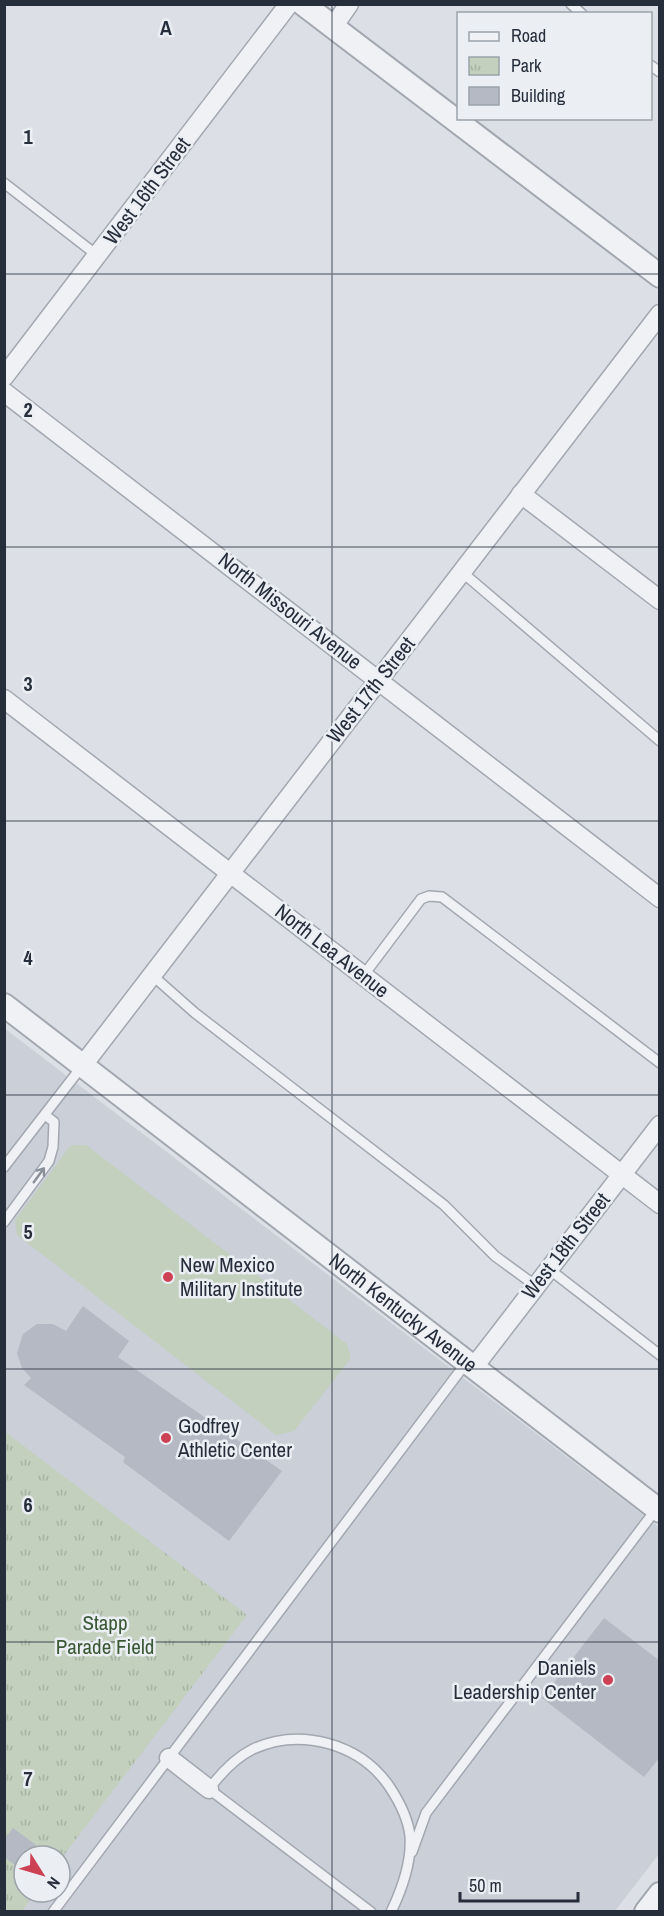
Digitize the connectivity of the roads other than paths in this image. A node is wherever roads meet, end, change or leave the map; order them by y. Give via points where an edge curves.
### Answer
1 (289, 4) edge
2 (303, 4) edge
3 (349, 4) edge
4 (333, 27) junction
5 (4, 183) edge
6 (98, 256) junction
7 (660, 276) edge
8 (660, 314) edge
9 (4, 377) edge
10 (4, 392) edge
11 (521, 494) junction
12 (462, 572) junction
13 (660, 600) edge
14 (379, 680) junction
15 (4, 699) edge
16 (660, 741) edge
17 (230, 873) junction
18 (660, 898) edge
19 (152, 975) junction
20 (363, 975) junction
21 (4, 1005) edge
22 (660, 1063) edge
23 (83, 1065) junction
24 (45, 1115) junction
25 (660, 1125) edge
26 (4, 1167) edge
27 (621, 1175) junction
28 (660, 1204) edge
29 (4, 1222) edge
30 (549, 1269) junction
31 (536, 1286) junction
32 (660, 1355) edge
33 (470, 1365) junction
34 (658, 1510) edge
35 (169, 1758) junction
36 (209, 1789) junction
37 (426, 1813) junction
38 (406, 1818) junction
39 (409, 1859) junction
40 (660, 1894) edge
41 (53, 1911) edge
42 (371, 1911) edge
43 (391, 1911) edge
44 (646, 1911) edge

1 - 6 street, West 16th Street
2 - 4 street
3 - 4 street
4 - 7 street
5 - 6 lane
6 - 9 street, West 16th Street
8 - 11 street, West 17th Street
10 - 14 street, North Missouri Avenue
11 - 12 street, West 17th Street
11 - 13 street
12 - 14 street, West 17th Street
12 - 16 lane
14 - 17 street, West 17th Street
14 - 18 street, North Missouri Avenue
15 - 17 street, North Lea Avenue
17 - 19 street, West 17th Street
17 - 20 street, North Lea Avenue
19 - 23 street, West 17th Street
19 - 31 lane via 195,1013 444,1205 495,1256
20 - 22 lane via 421,899 442,897
20 - 27 street, North Lea Avenue
21 - 23 street, North Kentucky Avenue
23 - 24 lane
23 - 33 street, North Kentucky Avenue
24 - 26 lane
29 -> 24 lane via 49,1161 54,1122
25 - 27 street, West 18th Street
27 - 28 street, North Lea Avenue
27 - 30 street, West 18th Street
30 - 31 street, West 18th Street
30 - 32 lane
31 - 33 street, West 18th Street
33 - 34 street, North Kentucky Avenue
33 - 35 lane
34 - 37 lane
35 - 36 street
35 - 41 lane
36 - 38 lane via 221,1774 254,1749 292,1740 315,1741 336,1745 370,1765 397,1798
36 - 42 lane
37 - 38 lane
37 - 39 lane
38 - 39 lane
39 - 43 lane
40 - 44 street

